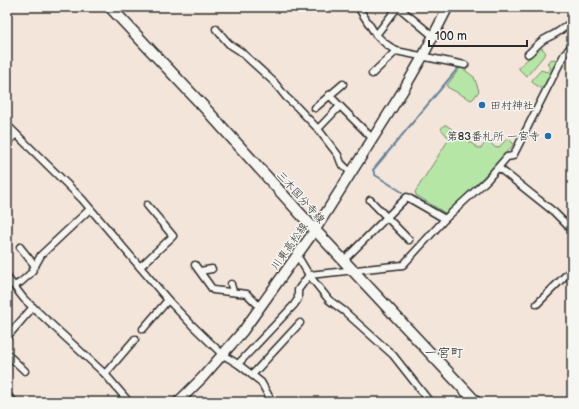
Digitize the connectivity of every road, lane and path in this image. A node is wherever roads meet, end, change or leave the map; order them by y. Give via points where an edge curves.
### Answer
1 (110, 7) edge
2 (358, 7) edge
3 (448, 7) edge
4 (572, 21) edge
5 (216, 29) dead end
6 (376, 35) junction
7 (433, 36) junction
8 (572, 45) edge
9 (396, 51) junction
10 (528, 54) dead end
11 (423, 56) junction
12 (465, 65) dead end
13 (372, 74) dead end
14 (343, 84) dead end
15 (329, 95) junction
16 (340, 106) junction
17 (315, 108) dead end
18 (7, 126) edge
19 (318, 129) junction
20 (16, 134) junction
21 (373, 139) junction
22 (7, 143) edge
23 (499, 168) junction
24 (351, 173) junction
25 (370, 200) dead end
26 (147, 205) dead end
27 (90, 208) junction
28 (386, 217) junction
29 (445, 219) junction
30 (315, 230) junction
31 (572, 230) edge
32 (409, 240) dead end
33 (20, 247) dead end
34 (297, 257) junction
35 (344, 260) junction
36 (195, 264) dead end
37 (35, 266) junction
38 (140, 267) junction
39 (212, 269) dead end
40 (572, 269) edge
41 (353, 270) junction
42 (200, 271) junction
43 (309, 275) junction
44 (7, 277) edge
45 (231, 284) dead end
46 (14, 286) junction
47 (233, 292) junction
48 (168, 300) junction
49 (536, 304) dead end
50 (33, 307) junction
51 (260, 307) junction
52 (300, 323) dead end
53 (143, 329) dead end
54 (7, 337) edge
55 (134, 339) dead end
56 (7, 354) edge
57 (223, 355) junction
58 (238, 364) junction
59 (25, 371) dead end
60 (105, 374) junction
61 (252, 375) junction
62 (8, 396) dead end
63 (13, 402) edge
64 (128, 402) edge
65 (178, 402) edge
66 (272, 402) edge
67 (430, 402) edge
68 (476, 402) edge

1 - 30 main road, 三木国分寺線
2 - 6 street
3 - 7 main road, 川東高松線
4 - 10 street
5 - 19 street via 229,44 274,82
6 - 7 street via 397,8 403,10
6 - 9 street
7 - 11 main road, 川東高松線
8 - 23 street via 564,55 513,156 507,157
9 - 11 street
9 - 13 street
11 - 12 street
11 - 21 main road, 川東高松線
14 - 15 street
15 - 16 street
15 - 17 street
16 - 19 street
16 - 21 street
18 - 20 street
19 - 24 street
20 - 22 street
20 - 27 street
21 - 24 main road, 川東高松線
23 - 29 street
23 - 31 street via 554,212
24 - 30 main road, 川東高松線
25 - 28 street
26 - 38 street via 173,236
27 - 37 street via 41,255
27 - 38 street
28 - 29 street via 407,197
28 - 32 street
28 - 35 street
29 - 41 street via 403,265
30 - 34 main road, 川東高松線
30 - 35 main road, 三木国分寺線
33 - 37 street
34 - 43 street
34 - 51 main road, 川東高松線
35 - 41 main road, 三木国分寺線
36 - 42 street
37 - 46 street via 31,273
38 - 48 street
39 - 42 street
40 - 49 street
41 - 43 street
41 - 68 main road, 三木国分寺線
42 - 47 street via 212,290
43 - 58 street via 298,290 298,299 294,305
43 - 67 street via 329,300 393,355
44 - 46 street
45 - 47 street
46 - 50 street
47 - 51 street via 247,294
48 - 53 street
48 - 57 street
50 - 54 street
50 - 60 street
51 - 57 main road, 川東高松線
52 - 61 street
55 - 60 street
56 - 59 street
57 - 58 street
57 - 65 main road, 川東高松線
58 - 61 street
60 - 64 street
61 - 66 street via 261,382
62 - 63 street

